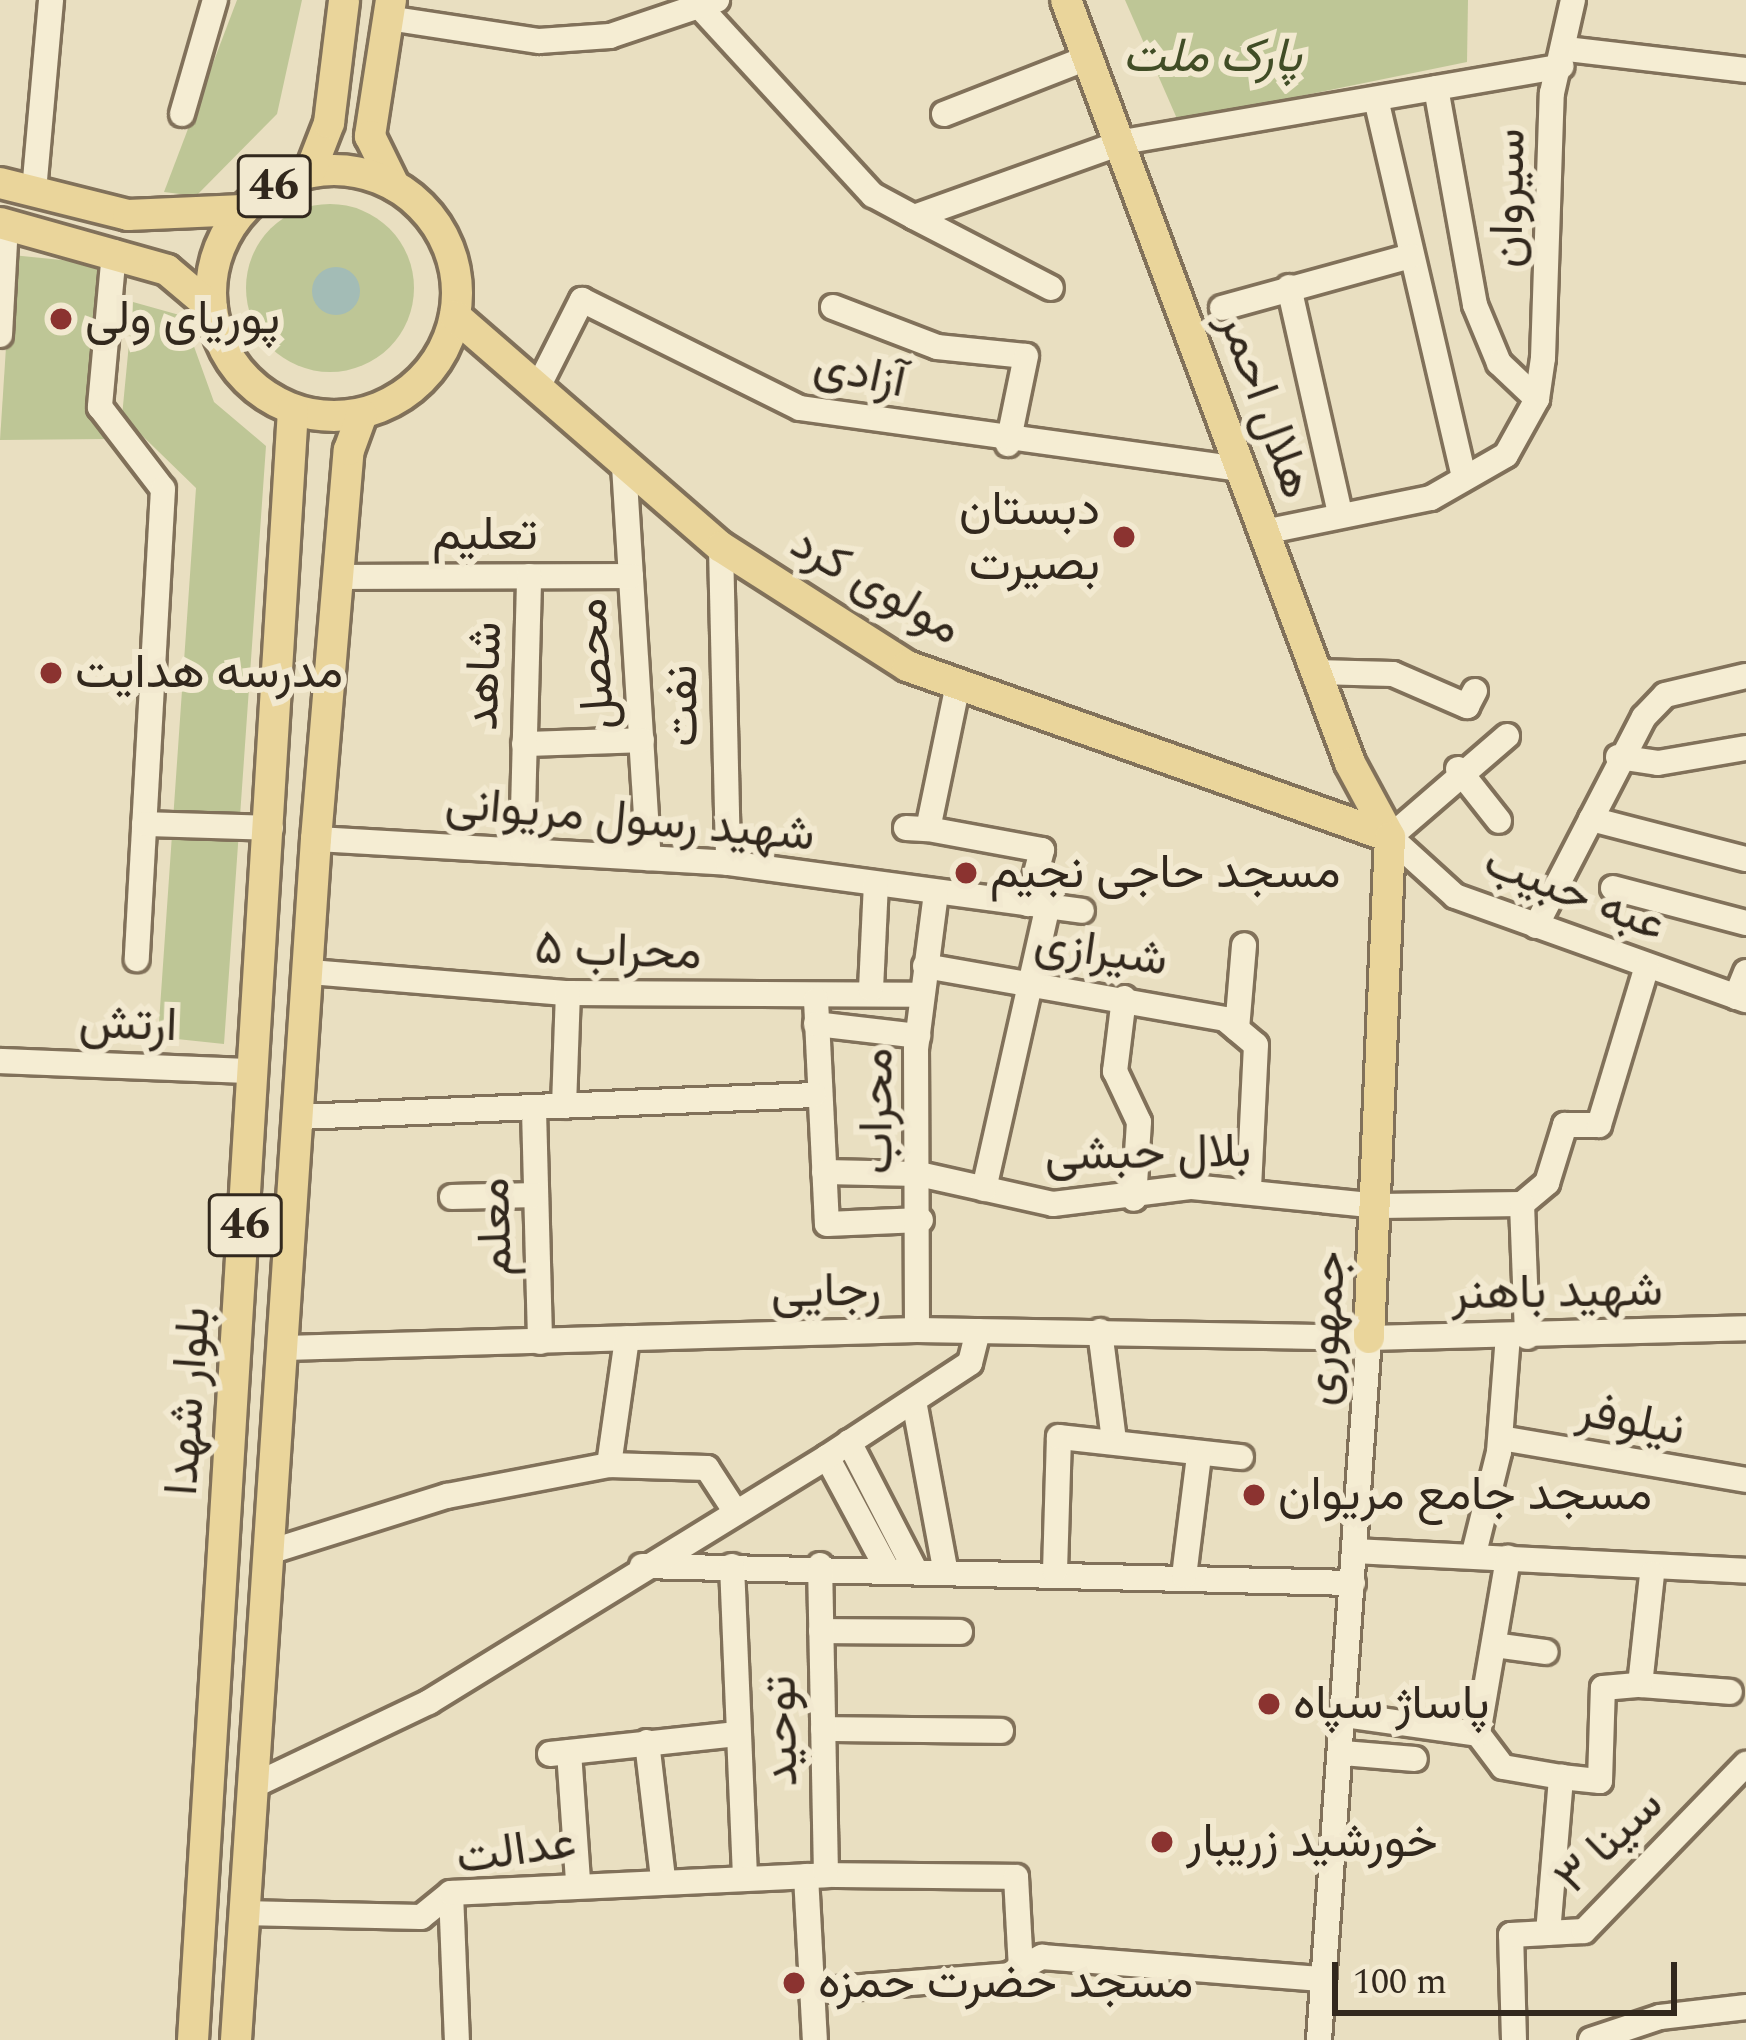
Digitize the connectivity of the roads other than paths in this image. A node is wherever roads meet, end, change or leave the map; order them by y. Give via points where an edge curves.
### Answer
1 (51, 0) edge
2 (215, 0) edge
3 (344, 0) edge
4 (1066, 0) edge
5 (1574, 0) edge
6 (707, 2) edge
7 (389, 9) edge
8 (1564, 57) junction
9 (1087, 58) junction
10 (1746, 70) edge
11 (1436, 88) junction
12 (1376, 99) junction
13 (182, 114) dead end
14 (944, 114) dead end
15 (1123, 142) junction
16 (310, 172) junction
17 (0, 182) edge
18 (394, 185) junction
19 (34, 191) junction
20 (243, 210) junction
21 (914, 217) junction
22 (3, 224) edge
23 (114, 252) junction
24 (1411, 256) junction
25 (1289, 287) junction
26 (1051, 288) dead end
27 (833, 307) dead end
28 (212, 308) junction
29 (1222, 308) dead end
30 (455, 316) junction
31 (0, 334) edge
32 (537, 389) junction
33 (1537, 399) junction
34 (293, 410) junction
35 (362, 414) junction
36 (1008, 444) junction
37 (624, 466) junction
38 (1240, 469) junction
39 (1465, 478) junction
40 (1339, 508) junction
41 (1264, 532) junction
42 (721, 547) junction
43 (529, 576) junction
44 (631, 576) junction
45 (338, 577) junction
46 (1316, 672) junction
47 (1746, 676) edge
48 (958, 684) junction
49 (1475, 691) dead end
50 (1508, 736) dead end
51 (642, 740) junction
52 (524, 744) junction
53 (1746, 748) edge
54 (1618, 757) junction
55 (1459, 769) junction
56 (1592, 819) junction
57 (1499, 821) dead end
58 (144, 824) junction
59 (271, 828) junction
60 (1390, 837) junction
61 (316, 839) junction
62 (522, 849) junction
63 (649, 858) junction
64 (1746, 859) edge
65 (728, 863) junction
66 (876, 884) junction
67 (1613, 888) dead end
68 (936, 892) junction
69 (1038, 905) junction
70 (1082, 911) dead end
71 (1746, 923) edge
72 (1536, 926) junction
73 (1244, 945) dead end
74 (137, 958) dead end
75 (925, 966) junction
76 (1647, 966) junction
77 (310, 972) junction
78 (1746, 972) edge
79 (871, 989) junction
80 (1030, 990) junction
81 (568, 993) junction
82 (921, 995) junction
83 (1124, 998) junction
84 (1741, 999) edge
85 (816, 1012) junction
86 (918, 1036) junction
87 (1246, 1037) junction
88 (0, 1061) edge
89 (254, 1071) junction
90 (814, 1095) junction
91 (564, 1106) junction
92 (534, 1110) junction
93 (300, 1117) junction
94 (824, 1172) junction
95 (920, 1174) junction
96 (984, 1189) junction
97 (1249, 1190) junction
98 (536, 1196) junction
99 (452, 1197) dead end
100 (1134, 1199) junction
101 (1522, 1204) junction
102 (1379, 1206) junction
103 (921, 1220) junction
104 (1746, 1328) edge
105 (917, 1330) junction
106 (978, 1331) junction
107 (1100, 1331) junction
108 (1518, 1337) junction
109 (627, 1338) junction
110 (1370, 1338) junction
111 (540, 1342) junction
112 (285, 1348) junction
113 (914, 1401) junction
114 (1501, 1438) junction
115 (1114, 1441) junction
116 (849, 1442) junction
117 (1199, 1455) junction
118 (827, 1457) junction
119 (1240, 1457) dead end
120 (609, 1465) junction
121 (1746, 1480) edge
122 (735, 1511) junction
123 (1355, 1551) junction
124 (268, 1552) junction
125 (1474, 1553) junction
126 (1508, 1558) junction
127 (732, 1565) junction
128 (820, 1565) junction
129 (641, 1566) junction
130 (886, 1567) junction
131 (914, 1568) junction
132 (945, 1569) junction
133 (1055, 1571) junction
134 (1746, 1571) edge
135 (1652, 1574) junction
136 (1184, 1576) junction
137 (1353, 1583) junction
138 (821, 1631) junction
139 (960, 1632) dead end
140 (1494, 1645) junction
141 (1546, 1652) dead end
142 (1640, 1685) junction
143 (1730, 1692) dead end
144 (1345, 1715) junction
145 (823, 1730) junction
146 (1001, 1731) dead end
147 (737, 1734) junction
148 (1478, 1734) junction
149 (647, 1742) junction
150 (1342, 1753) junction
151 (1415, 1759) dead end
152 (1746, 1764) edge
153 (1561, 1777) junction
154 (255, 1785) junction
155 (816, 1876) junction
156 (746, 1877) junction
157 (663, 1878) junction
158 (578, 1882) junction
159 (451, 1893) junction
160 (242, 1913) junction
161 (1548, 1933) junction
162 (1015, 1971) junction
163 (1323, 1979) junction
164 (812, 1991) junction
165 (1746, 2007) edge
166 (1636, 2032) edge
167 (193, 2040) edge
168 (236, 2040) edge
169 (457, 2040) edge
170 (815, 2040) edge
171 (1318, 2040) edge
172 (1514, 2040) edge
173 (1591, 2040) edge

1 - 19 street
2 - 13 street
3 - 16 main road, 46 via 329,123
4 - 9 main road, هلال احمر
5 - 8 street, سیروان
6 - 7 street via 610,36 539,41
6 - 21 street via 873,195
7 - 18 main road, 46 via 370,136
8 - 10 street
8 - 11 street
8 - 33 street, سیروان
9 - 14 street
9 - 15 main road, هلال احمر
11 - 12 street
11 - 33 street, سیروان via 1475,305 1499,363
12 - 15 street
12 - 24 street
15 - 21 street
15 - 38 main road, هلال احمر
16 - 18 main road, 46
16 - 20 main road, 46
17 - 19 main road
18 - 30 main road, 46 via 446,240
19 - 20 main road via 128,215
20 - 28 main road, 46 via 213,273
21 - 26 street
22 - 23 main road
22 - 31 street
23 - 28 main road via 193,284
23 - 58 street via 100,407 163,489
24 - 25 street
24 - 39 street
25 - 29 street
25 - 40 street
27 - 36 street via 937,346 1026,356
28 - 34 main road via 238,370
30 - 32 main road, مولوی کرد
30 - 35 main road via 423,379
32 - 36 street, آزادی via 582,300 800,408
32 - 37 main road, مولوی کرد
33 - 39 street, سیروان via 1506,455
34 - 35 main road
34 - 59 main road, بلوار شهدا / 46
35 - 45 main road, بلوار شهدا / 46
36 - 38 street, آزادی
37 - 42 main road, مولوی کرد
37 - 44 street, محصل
38 - 41 main road, هلال احمر
39 - 40 street, سیروان via 1431,498
40 - 41 street, سیروان
41 - 46 main road, هلال احمر
42 - 48 main road, مولوی کرد via 907,666
42 - 65 street, نفت
43 - 44 street, تعلیم
43 - 45 street, تعلیم
43 - 52 street, شاهد
44 - 51 street, محصل
45 - 61 main road, بلوار شهدا / 46
46 - 49 street via 1393,674 1467,706
46 - 60 main road, هلال احمر
47 - 54 street via 1664,695
48 - 60 main road, مولوی کرد
48 - 69 street via 917,829 1042,850
50 - 55 street
51 - 52 street
51 - 63 street, محصل
52 - 62 street, شاهد
53 - 54 street via 1658,763
54 - 56 street
55 - 57 street
55 - 60 street
56 - 64 street
56 - 72 street
58 - 59 street
58 - 74 street
59 - 89 main road, بلوار شهدا / 46
60 - 72 street, عبه حبیب via 1455,896
60 - 102 main road, جمهوری
61 - 62 street, شهید رسول مریوانی
61 - 77 main road, بلوار شهدا / 46
62 - 63 street, شهید رسول مریوانی
63 - 65 street, شهید رسول مریوانی
65 - 66 street, شهید رسول مریوانی
66 - 68 street, شهید رسول مریوانی
66 - 79 street
67 - 71 street
68 - 69 street, شهید رسول مریوانی
68 - 75 street, محراب
69 - 70 street, شهید رسول مریوانی
69 - 80 street
72 - 76 street, عبه حبیب
73 - 87 street
75 - 80 street, شیرازی via 985,970
75 - 82 street, محراب
76 - 84 street, عبه حبیب
76 - 101 street via 1599,1125 1565,1126 1547,1183
77 - 81 street, محراب ۵
77 - 93 main road, بلوار شهدا / 46
78 - 84 street
79 - 82 street, محراب ۵
79 - 85 street, محراب ۵
80 - 83 street, شیرازی
80 - 96 street
81 - 85 street, محراب ۵
81 - 91 street
82 - 86 street, محراب
83 - 87 street, شیرازی via 1194,1006
83 - 100 street via 1115,1071 1139,1122
85 - 86 street
85 - 90 street
86 - 95 street, محراب
87 - 97 street
88 - 89 street, ارتش
89 - 167 main road, بلوار شهدا / 46
90 - 91 street
90 - 94 street
91 - 92 street
92 - 93 street
92 - 98 street, معلم
93 - 112 main road, بلوار شهدا / 46
94 - 95 street, بلال حبشی
94 - 103 street via 827,1224
95 - 96 street, بلال حبشی
95 - 103 street, محراب
96 - 100 street, بلال حبشی via 1053,1204
97 - 100 street, بلال حبشی
97 - 102 street, بلال حبشی
98 - 99 street
98 - 111 street, معلم
101 - 102 street, بلال حبشی
101 - 108 street
102 - 110 main road, جمهوری
103 - 105 street, محراب
104 - 108 street, شهید باهنر
105 - 106 street, رجایی
105 - 109 street, رجایی
106 - 107 street, رجایی
106 - 113 street via 970,1363
107 - 110 street, رجایی
107 - 115 street
108 - 110 street, شهید باهنر
108 - 114 street
109 - 111 street, رجایی
109 - 120 street
110 - 123 street, جمهوری
111 - 112 street, رجایی
112 - 124 main road, بلوار شهدا / 46
113 - 116 street
113 - 132 street
114 - 121 street, نیلوفر
114 - 125 street
115 - 117 street
115 - 133 street via 1059,1437
116 - 118 street
116 - 131 street
117 - 119 street
117 - 136 street
118 - 122 street
118 - 130 street
120 - 122 street via 707,1468
120 - 124 street via 447,1496
122 - 129 street
123 - 125 street
123 - 137 street, جمهوری
124 - 154 main road, بلوار شهدا / 46
125 - 126 street
126 - 135 street
126 - 140 street
127 - 128 street
127 - 129 street
127 - 147 street
128 - 130 street
128 - 138 street, توحید
129 - 154 street via 429,1702
130 - 131 street
131 - 132 street
132 - 133 street
133 - 136 street
134 - 135 street
135 - 142 street
136 - 137 street
137 - 144 street, جمهوری
138 - 139 street
138 - 145 street, توحید
140 - 141 street
140 - 148 street
142 - 143 street
142 - 153 street via 1604,1688 1600,1781
144 - 148 street
144 - 150 street, جمهوری
145 - 146 street
145 - 155 street, توحید
147 - 149 street
147 - 156 street
148 - 153 street via 1502,1767
149 - 157 street
149 - 158 street via 560,1753
150 - 151 street
150 - 163 street, جمهوری
152 - 161 street, سینا ۳ via 1584,1931
153 - 161 street
154 - 160 main road, بلوار شهدا / 46
155 - 156 street, عدالت
155 - 162 street, عدالت via 1016,1876
155 - 164 street, توحید
156 - 157 street, عدالت
157 - 158 street, عدالت
158 - 159 street, عدالت
159 - 160 street, عدالت via 421,1917
159 - 169 street
160 - 168 main road, بلوار شهدا / 46
161 - 172 street, سینا ۳ via 1511,1935
162 - 163 street via 1042,1957
162 - 164 street
163 - 171 street, جمهوری
164 - 170 street, توحید
165 - 166 street
166 - 173 street

